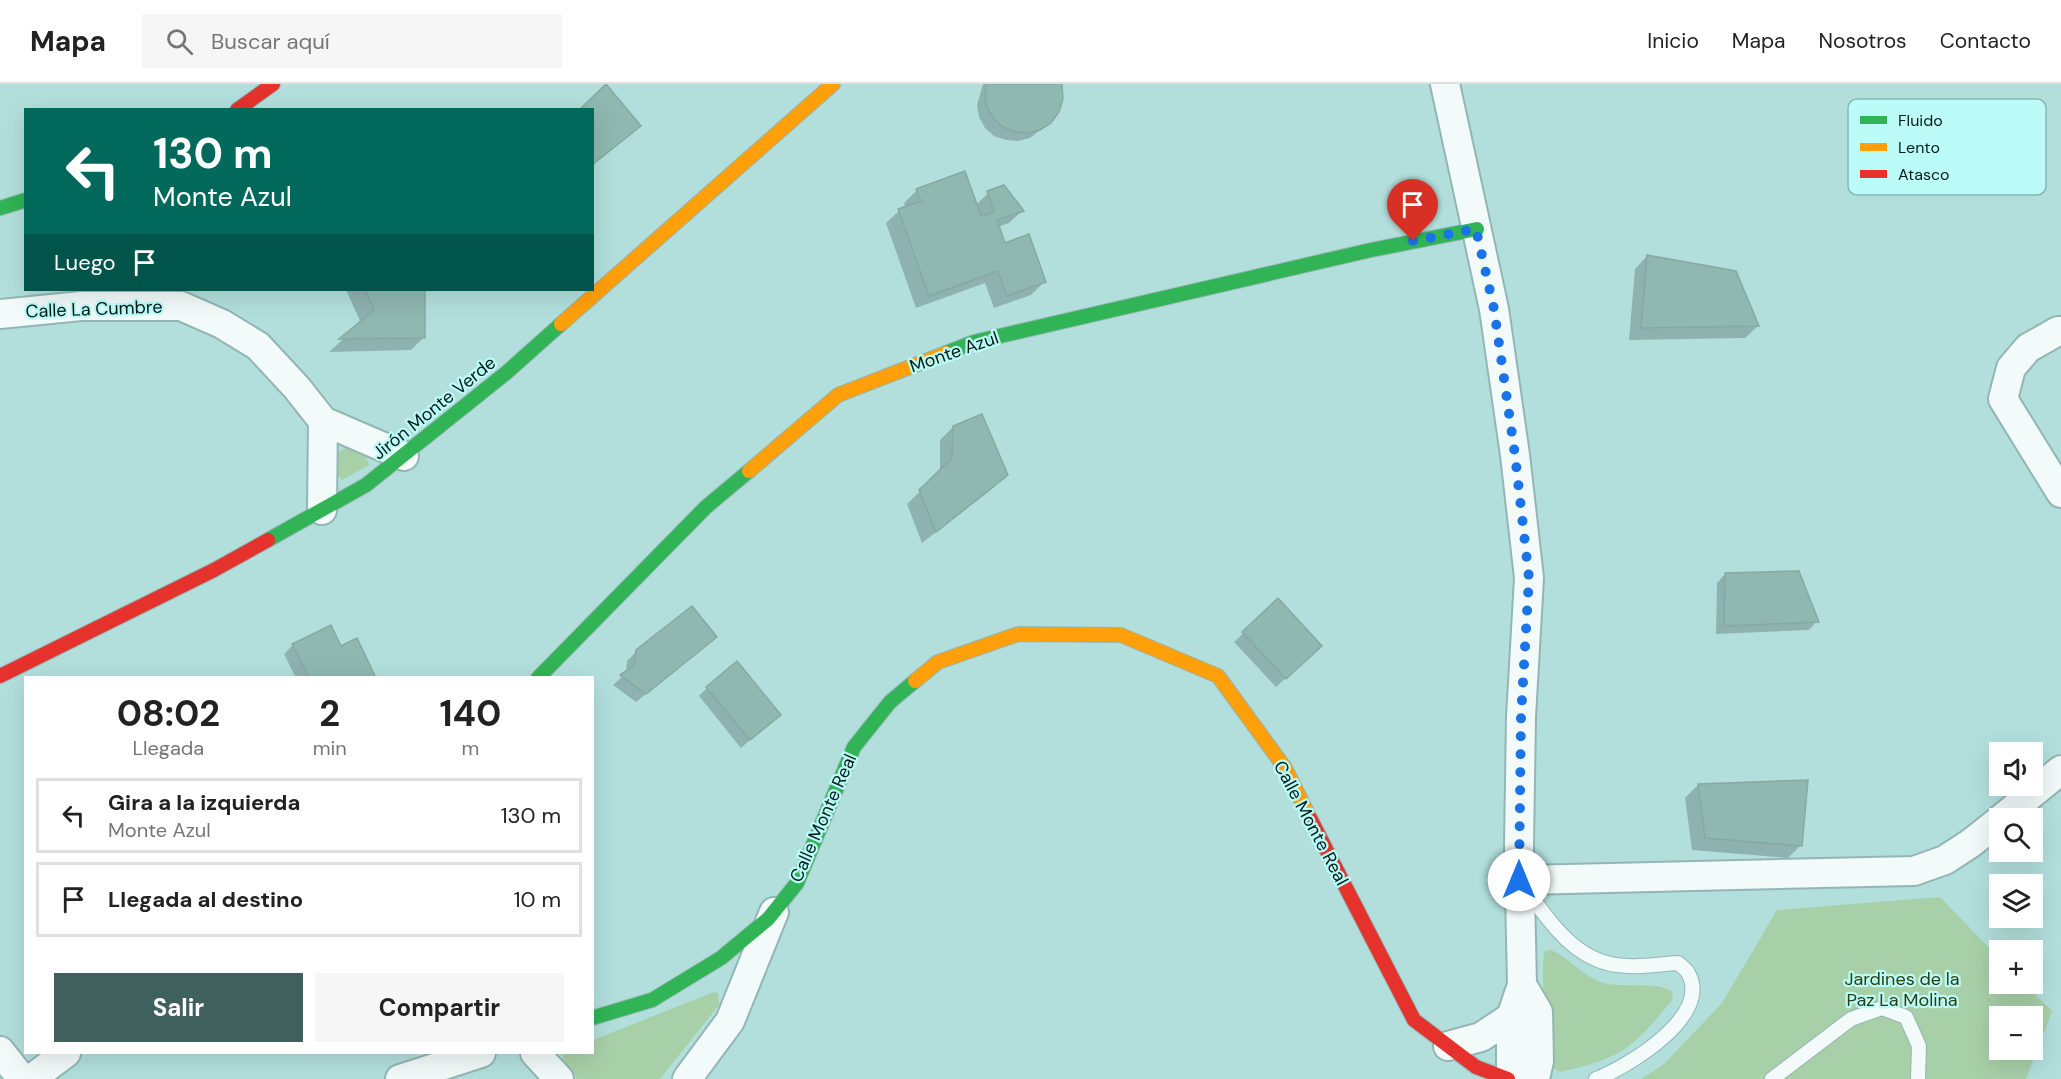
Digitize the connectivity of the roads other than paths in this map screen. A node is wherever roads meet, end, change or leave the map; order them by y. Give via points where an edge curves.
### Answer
1 (273, 84) edge
2 (833, 84) edge
3 (1445, 84) edge
4 (240, 108) edge
5 (24, 201) edge
6 (0, 208) edge
7 (1476, 229) junction
8 (0, 314) edge
9 (2061, 331) edge
10 (323, 421) junction
11 (404, 456) junction
12 (2061, 493) edge
13 (322, 510) junction
14 (0, 676) edge
15 (540, 676) edge
16 (2061, 770) edge
17 (2015, 808) edge
18 (1989, 829) edge
19 (1519, 880) junction
20 (775, 910) junction
21 (1522, 985) junction
22 (594, 1017) edge
23 (1511, 1017) junction
24 (1448, 1046) junction
25 (0, 1051) edge
26 (65, 1054) edge
27 (478, 1054) edge
28 (536, 1054) edge
29 (22, 1079) edge
30 (31, 1079) edge
31 (400, 1079) edge
32 (559, 1079) edge
33 (687, 1079) edge
34 (1508, 1079) edge
35 (1515, 1079) edge
36 (1535, 1079) edge
37 (1596, 1079) edge
38 (1772, 1079) edge
39 (1918, 1079) edge

1 - 4 street
2 - 11 street, Jirón Monte Verde via 515,365
3 - 7 street
5 - 6 street
7 - 15 street, Monte Azul via 974,342 838,395 706,507
7 - 19 street via 1494,309 1529,578 1521,717
8 - 10 street, Calle La Cumbre via 81,306 181,306 258,346
9 - 12 street via 2028,348 2011,368 2003,399
10 - 11 street, Calle La Cumbre
10 - 13 street
11 - 13 street, Jirón Monte Verde via 366,485
13 - 14 street, Jirón Monte Verde via 214,570
16 - 17 street
18 - 19 street via 1945,860 1914,871
19 - 21 street
19 - 37 lane via 1575,949 1602,962 1626,966 1678,963 1688,973 1693,992 1684,1016 1657,1043 1616,1071
20 - 22 street, Calle Monte Real via 721,958 652,1000
20 - 24 street, Calle Monte Real via 797,883 854,747 890,702 938,662 1018,634 1121,635 1218,676 1286,768 1414,1020
20 - 33 street via 730,1021
21 - 23 street
21 - 36 street via 1538,1012 1539,1061
23 - 24 street via 1481,1037
23 - 35 street via 1511,1066
24 - 34 street, Calle Monte Real via 1476,1067
25 - 29 street
26 - 30 street
27 - 31 street
28 - 32 street
38 - 39 lane via 1851,1019 1882,1008 1906,1017 1919,1046

